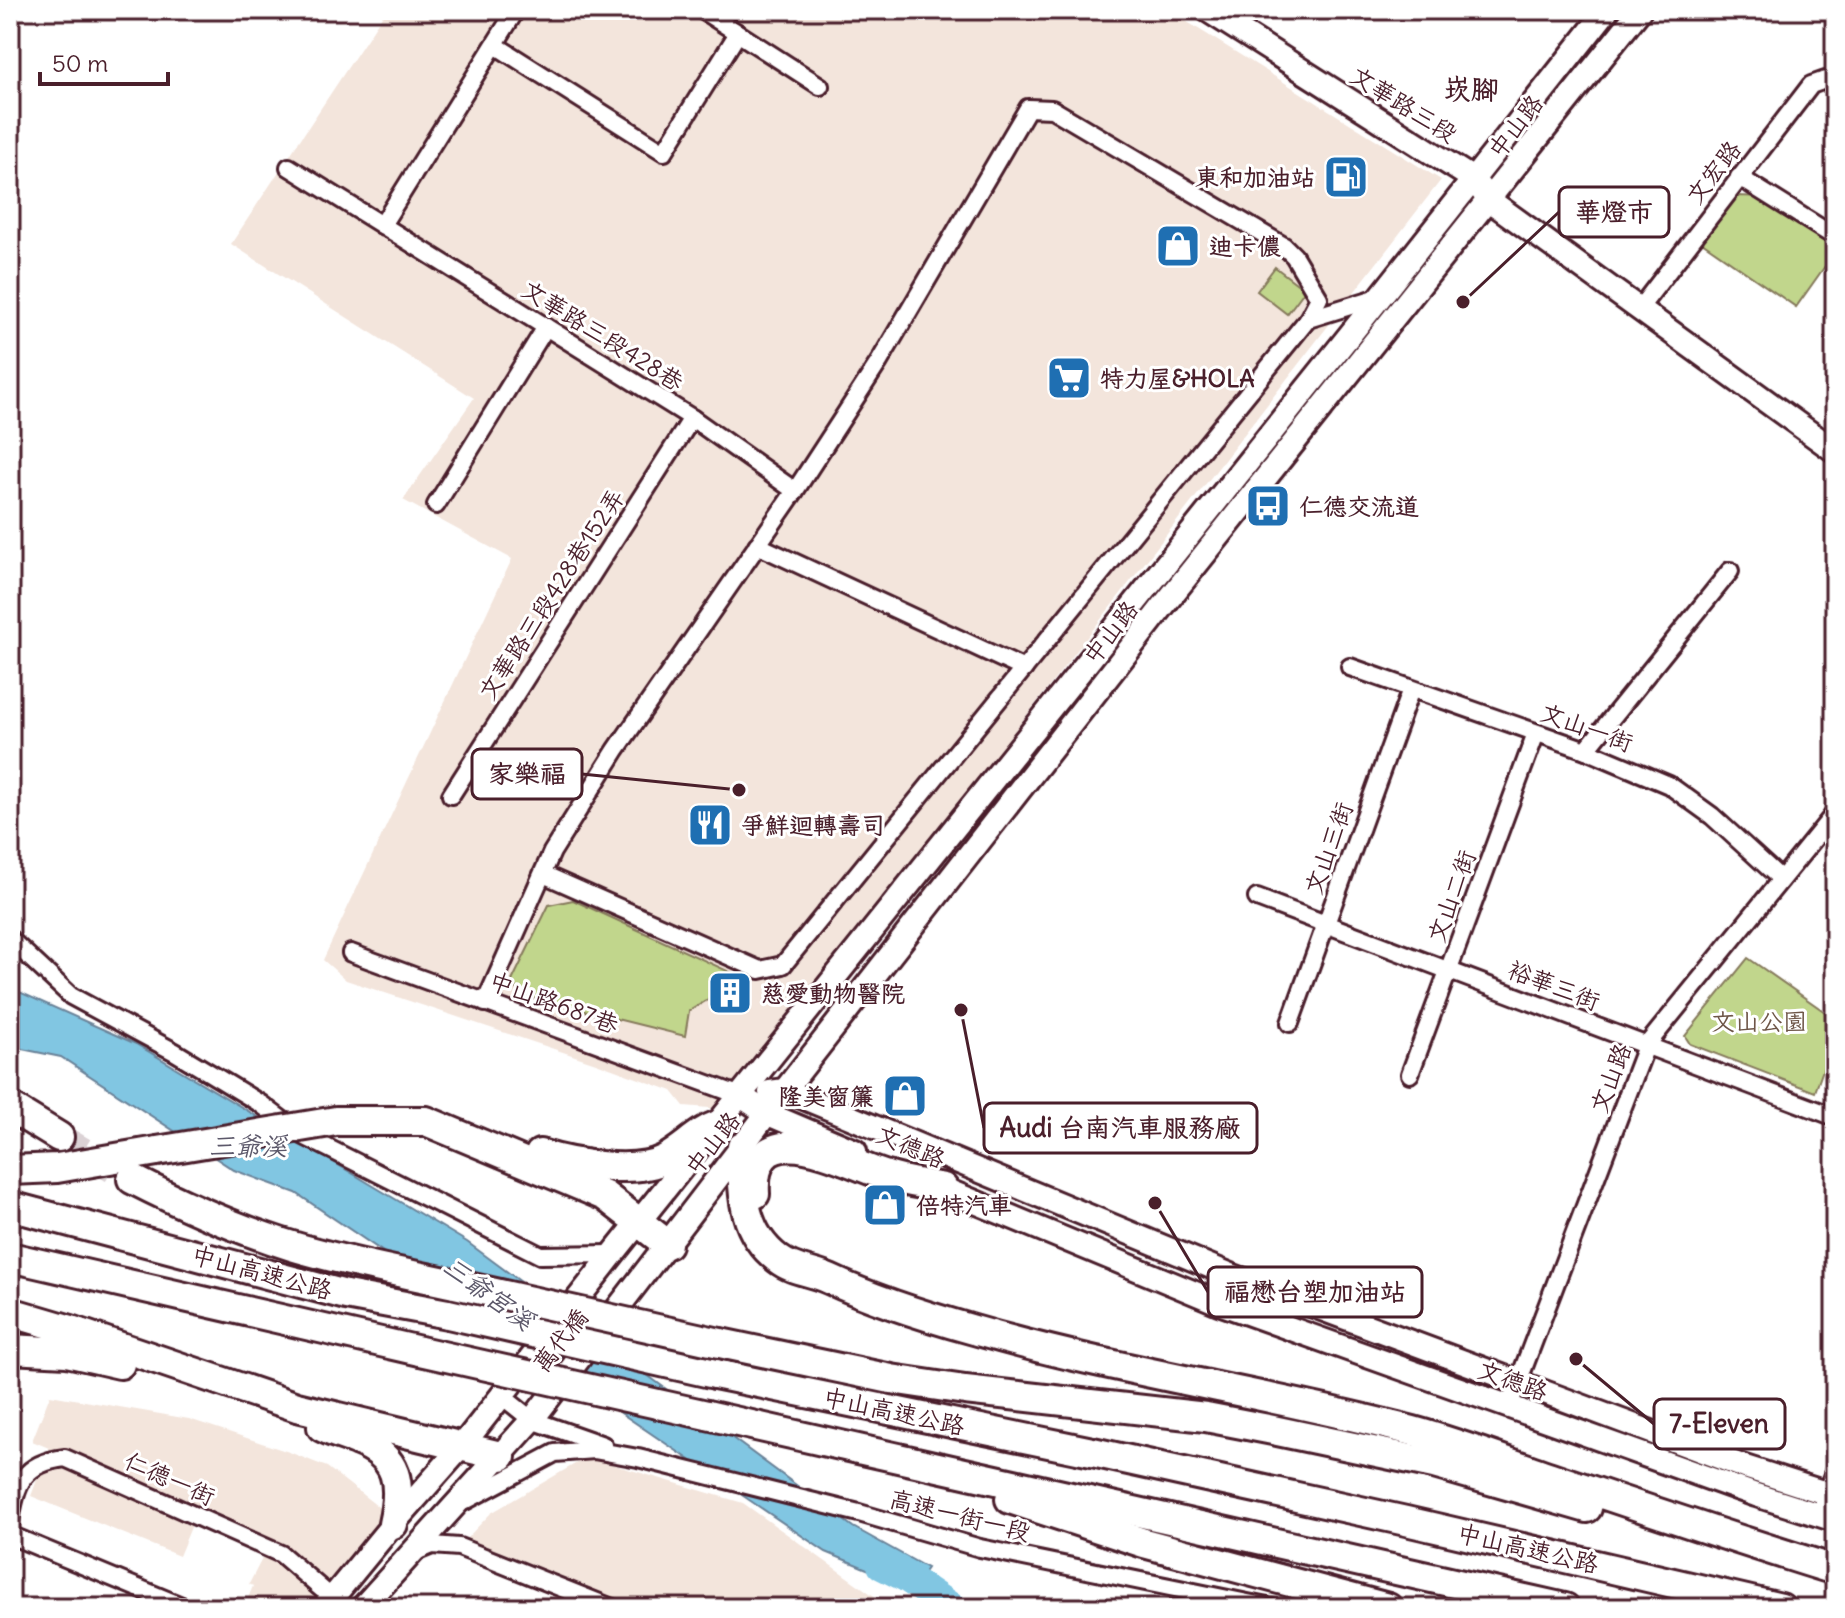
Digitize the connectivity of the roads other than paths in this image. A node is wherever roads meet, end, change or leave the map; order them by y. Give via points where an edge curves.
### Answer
1 (516, 10) edge
2 (702, 10) edge
3 (1207, 10) edge
4 (1607, 10) edge
5 (1640, 10) edge
6 (738, 33) junction
7 (495, 45) junction
8 (1835, 84) edge
9 (820, 86) dead end
10 (289, 167) dead end
11 (1739, 177) junction
12 (1473, 179) junction
13 (1489, 200) junction
14 (382, 225) junction
15 (1835, 237) edge
16 (1381, 296) junction
17 (1639, 309) junction
18 (1308, 319) junction
19 (546, 327) junction
20 (692, 418) junction
21 (1835, 451) edge
22 (795, 491) junction
23 (436, 505) dead end
24 (757, 545) junction
25 (1730, 571) dead end
26 (1350, 667) dead end
27 (1024, 669) junction
28 (1411, 689) junction
29 (1536, 733) junction
30 (1586, 750) junction
31 (451, 795) dead end
32 (1835, 813) edge
33 (543, 874) junction
34 (1781, 879) junction
35 (1257, 898) dead end
36 (1325, 924) junction
37 (10, 939) edge
38 (351, 953) dead end
39 (1449, 971) junction
40 (485, 1003) junction
41 (1290, 1023) dead end
42 (1646, 1046) junction
43 (1410, 1074) dead end
44 (785, 1090) junction
45 (741, 1096) junction
46 (10, 1107) edge
47 (768, 1114) junction
48 (1835, 1117) edge
49 (426, 1121) junction
50 (718, 1125) junction
51 (59, 1137) tunnel mouth
52 (742, 1147) junction
53 (10, 1170) edge
54 (132, 1179) tunnel mouth
55 (943, 1188) junction
56 (10, 1206) edge
57 (639, 1222) junction
58 (667, 1244) junction
59 (613, 1254) junction
60 (10, 1257) edge
61 (816, 1273) junction
62 (629, 1292) joint
63 (10, 1312) edge
64 (10, 1349) edge
65 (1517, 1383) junction
66 (233, 1386) junction
67 (507, 1390) junction
68 (1509, 1406) junction
69 (297, 1407) junction
70 (532, 1420) junction
71 (834, 1442) junction
72 (462, 1446) junction
73 (501, 1456) junction
74 (638, 1458) junction
75 (1835, 1469) edge
76 (1829, 1506) edge
77 (452, 1509) junction
78 (10, 1523) edge
79 (393, 1524) junction
80 (10, 1535) edge
81 (1759, 1547) junction
82 (409, 1554) junction
83 (1835, 1570) edge
84 (328, 1603) edge
85 (186, 1608) edge
86 (362, 1608) edge
87 (612, 1608) edge
88 (1272, 1608) edge
89 (1388, 1608) edge
90 (1565, 1608) edge
91 (1781, 1608) edge

1 - 7 street
2 - 6 street
3 - 12 main road, 文華路三段
4 - 12 main road, 中山路
5 - 13 main road, 中山路
6 - 7 street via 664,152
6 - 9 street
7 - 14 street
8 - 11 street, 文宏路 via 1825,80 1811,85
10 - 14 street, 文華路三段428巷
11 - 15 street
11 - 17 street, 文宏路
12 - 13 main road, 文華路三段
12 - 16 main road, 中山路
13 - 17 main road, 文華路三段
13 - 44 main road, 中山路 via 1154,617
14 - 19 street, 文華路三段428巷
16 - 18 street
16 - 45 main road, 中山路
17 - 21 main road, 文華路三段
18 - 22 street via 1319,298 1284,246 1052,109 1028,108 879,362
18 - 27 street
19 - 20 street, 文華路三段428巷
19 - 23 street
20 - 22 street, 文華路三段428巷
20 - 31 street, 文華路三段428巷152弄
22 - 24 street
24 - 27 street
24 - 33 street via 616,750
25 - 30 street
26 - 28 street, 文山一街
27 - 33 street via 783,965 760,970
28 - 29 street, 文山一街
28 - 36 street, 文山三街
29 - 30 street, 文山一街
29 - 39 street, 文山二街
30 - 34 street, 文山一街 via 1669,785
32 - 34 street, 文山路
33 - 40 street
34 - 42 street, 文山路
35 - 36 street, 裕華三街
36 - 39 street, 裕華三街
36 - 41 street, 文山三街
37 - 59 street via 71,996 175,1052 302,1135 540,1255
38 - 40 street, 中山路687巷
39 - 42 street, 裕華三街
39 - 43 street, 文山二街
40 - 45 street, 中山路687巷
42 - 48 street, 裕華三街
42 - 65 street, 文山路
44 - 45 main road
44 - 47 main road, 中山路
44 - 65 main road, 文德路 via 1231,1275
45 - 47 main road, 文德路
45 - 50 main road, 中山路
46 - 51 highway
47 - 52 main road, 中山路
47 - 55 main road, 文德路
49 - 50 highway via 559,1160 624,1166 658,1163
49 - 53 highway, bridge via 336,1121 57,1168
49 - 57 highway via 605,1196
50 - 57 main road, 中山路
52 - 58 main road, 中山路
52 - 61 highway via 743,1196 751,1226 778,1259
54 - 81 highway, bridge via 261,1236 354,1262 891,1379 1206,1417 1323,1439 1617,1516
55 - 61 highway via 888,1177 801,1146 766,1155 755,1182 763,1221 777,1244
55 - 68 main road, 文德路 via 1219,1303
56 - 91 highway, 中山高速公路, bridge via 346,1295 1097,1453
57 - 58 highway
57 - 59 main road, 中山路
58 - 62 main road, 中山路
59 - 67 main road, 萬代橋, bridge
60 - 71 highway, 中山高速公路, bridge
61 - 81 highway via 876,1301 1012,1341 1416,1432
62 - 70 main road, 萬代橋, bridge
63 - 66 highway
64 - 66 highway via 82,1355
65 - 68 street, 文山路
65 - 76 main road, 文德路 via 1745,1467
66 - 69 highway
67 - 70 street, 高速一街一段
67 - 72 main road
68 - 76 main road, 文德路 via 1756,1495
69 - 72 highway
69 - 79 highway via 325,1429 370,1446 388,1462 399,1488
70 - 73 main road
70 - 74 street, 高速一街一段
71 - 89 highway via 1144,1543
71 - 90 highway, 中山高速公路
72 - 73 highway
72 - 79 main road
73 - 77 main road
74 - 77 street, 高速一街一段 via 594,1450 555,1453
74 - 88 street, 高速一街一段 via 980,1548
75 - 76 street
77 - 82 main road
78 - 84 street, 仁德一街 via 26,1472 45,1460 65,1458 281,1554
79 - 84 main road
80 - 85 street
81 - 83 highway
82 - 86 main road
82 - 87 street via 432,1545 459,1547

